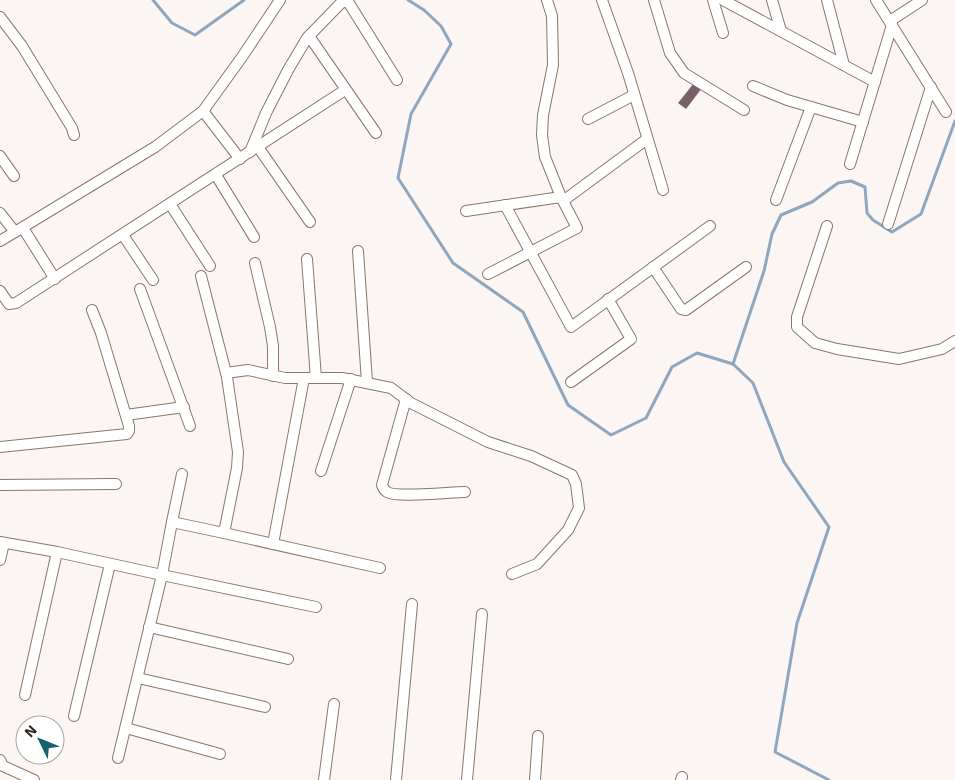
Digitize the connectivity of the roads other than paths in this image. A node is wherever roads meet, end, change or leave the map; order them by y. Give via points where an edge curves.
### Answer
1 (280, 0) edge
2 (347, 0) edge
3 (547, 0) edge
4 (602, 0) edge
5 (654, 0) edge
6 (713, 0) edge
7 (723, 0) edge
8 (772, 0) edge
9 (827, 0) edge
10 (876, 0) edge
11 (922, 0) edge
12 (0, 17) edge
13 (891, 23) junction
14 (781, 31) junction
15 (723, 33) dead end
16 (309, 36) junction
17 (844, 65) junction
18 (397, 80) dead end
19 (875, 82) junction
20 (753, 86) dead end
21 (931, 87) junction
22 (346, 90) junction
23 (634, 95) junction
24 (811, 107) junction
25 (744, 110) dead end
26 (203, 112) junction
27 (946, 112) dead end
28 (588, 119) dead end
29 (863, 122) junction
30 (376, 133) dead end
31 (74, 135) dead end
32 (647, 139) junction
33 (254, 150) junction
34 (0, 156) edge
35 (240, 159) junction
36 (850, 164) dead end
37 (216, 174) junction
38 (14, 176) dead end
39 (663, 190) dead end
40 (562, 199) junction
41 (776, 200) dead end
42 (170, 204) junction
43 (505, 205) junction
44 (466, 212) dead end
45 (0, 213) edge
46 (310, 222) dead end
47 (888, 224) dead end
48 (710, 226) dead end
49 (827, 226) dead end
50 (19, 230) junction
51 (123, 235) junction
52 (254, 237) dead end
53 (0, 241) edge
54 (358, 251) dead end
55 (531, 252) junction
56 (307, 260) dead end
57 (255, 263) dead end
58 (210, 266) dead end
59 (746, 266) dead end
60 (653, 267) junction
61 (488, 274) dead end
62 (201, 276) dead end
63 (55, 279) junction
64 (153, 280) dead end
65 (140, 289) dead end
66 (0, 291) edge
67 (608, 299) junction
68 (92, 310) dead end
69 (955, 341) edge
70 (226, 373) junction
71 (273, 376) junction
72 (304, 378) junction
73 (316, 378) junction
74 (352, 379) junction
75 (367, 382) junction
76 (571, 382) dead end
77 (406, 399) junction
78 (184, 407) junction
79 (126, 415) junction
80 (190, 426) dead end
81 (0, 447) edge
82 (321, 471) dead end
83 (182, 474) dead end
84 (116, 484) dead end
85 (0, 485) edge
86 (465, 492) dead end
87 (172, 522) junction
88 (224, 533) junction
89 (2, 542) edge
90 (273, 544) junction
91 (57, 552) junction
92 (0, 560) edge
93 (110, 564) junction
94 (380, 568) dead end
95 (512, 574) dead end
96 (162, 575) junction
97 (412, 604) dead end
98 (316, 607) dead end
99 (482, 614) dead end
100 (149, 627) junction
101 (288, 659) dead end
102 (138, 678) junction
103 (25, 695) dead end
104 (334, 704) dead end
105 (266, 707) dead end
106 (74, 716) dead end
107 (126, 728) junction
108 (538, 736) dead end
109 (220, 754) dead end
110 (118, 758) dead end
111 (0, 760) edge
112 (34, 780) edge
113 (324, 780) edge
114 (396, 780) edge
115 (467, 780) edge
116 (535, 780) edge

1 - 26 street
2 - 16 street
2 - 18 street
3 - 40 street via 552,16 553,59 542,135 545,157
4 - 23 street
5 - 25 street via 670,52 684,73
6 - 15 street
7 - 14 street
8 - 14 street
9 - 17 street
10 - 13 street
11 - 13 street
12 - 31 street via 22,46
13 - 19 street
13 - 21 street
14 - 17 street
16 - 22 street
16 - 33 street via 266,113
17 - 19 street
19 - 29 street
20 - 24 street
21 - 27 street
21 - 47 street
22 - 30 street
22 - 33 street
23 - 28 street
23 - 32 street
24 - 29 street
24 - 41 street
26 - 35 street
26 - 50 street via 155,147
29 - 36 street
32 - 39 street
32 - 40 street
33 - 35 street
33 - 46 street
34 - 38 street
35 - 37 street
37 - 42 street
37 - 52 street
40 - 43 street
40 - 55 street via 577,228
42 - 51 street
42 - 58 street
43 - 44 street
43 - 55 street
45 - 50 street
48 - 60 street
49 - 69 street via 797,318 797,326 815,343 899,359 942,349
50 - 53 street
50 - 63 street
51 - 63 street
51 - 64 street
54 - 75 street
55 - 61 street
55 - 67 street via 571,327
56 - 73 street
57 - 71 street via 270,327
59 - 60 street via 686,310 681,309
60 - 67 street
62 - 70 street
63 - 66 street via 16,303 9,304
65 - 78 street
67 - 76 street via 631,338
68 - 79 street
70 - 71 street via 248,370
70 - 88 street via 238,452
71 - 72 street
72 - 73 street
72 - 90 street
73 - 74 street
74 - 75 street
74 - 82 street
75 - 77 street via 391,388
77 - 86 street via 382,485 384,490 399,494
77 - 95 street via 488,442 531,456 572,475 579,508 568,530 537,564
78 - 79 street
78 - 80 street
79 - 81 street via 127,434
83 - 87 street
84 - 85 street
87 - 88 street
87 - 96 street
88 - 90 street
89 - 91 street
89 - 92 street
90 - 94 street
91 - 93 street
91 - 103 street
93 - 96 street
93 - 106 street
96 - 98 street
96 - 100 street
97 - 114 street
99 - 115 street
100 - 101 street
100 - 102 street
102 - 105 street
102 - 107 street
104 - 113 street
107 - 109 street
107 - 110 street
108 - 116 street
111 - 112 street via 3,766

